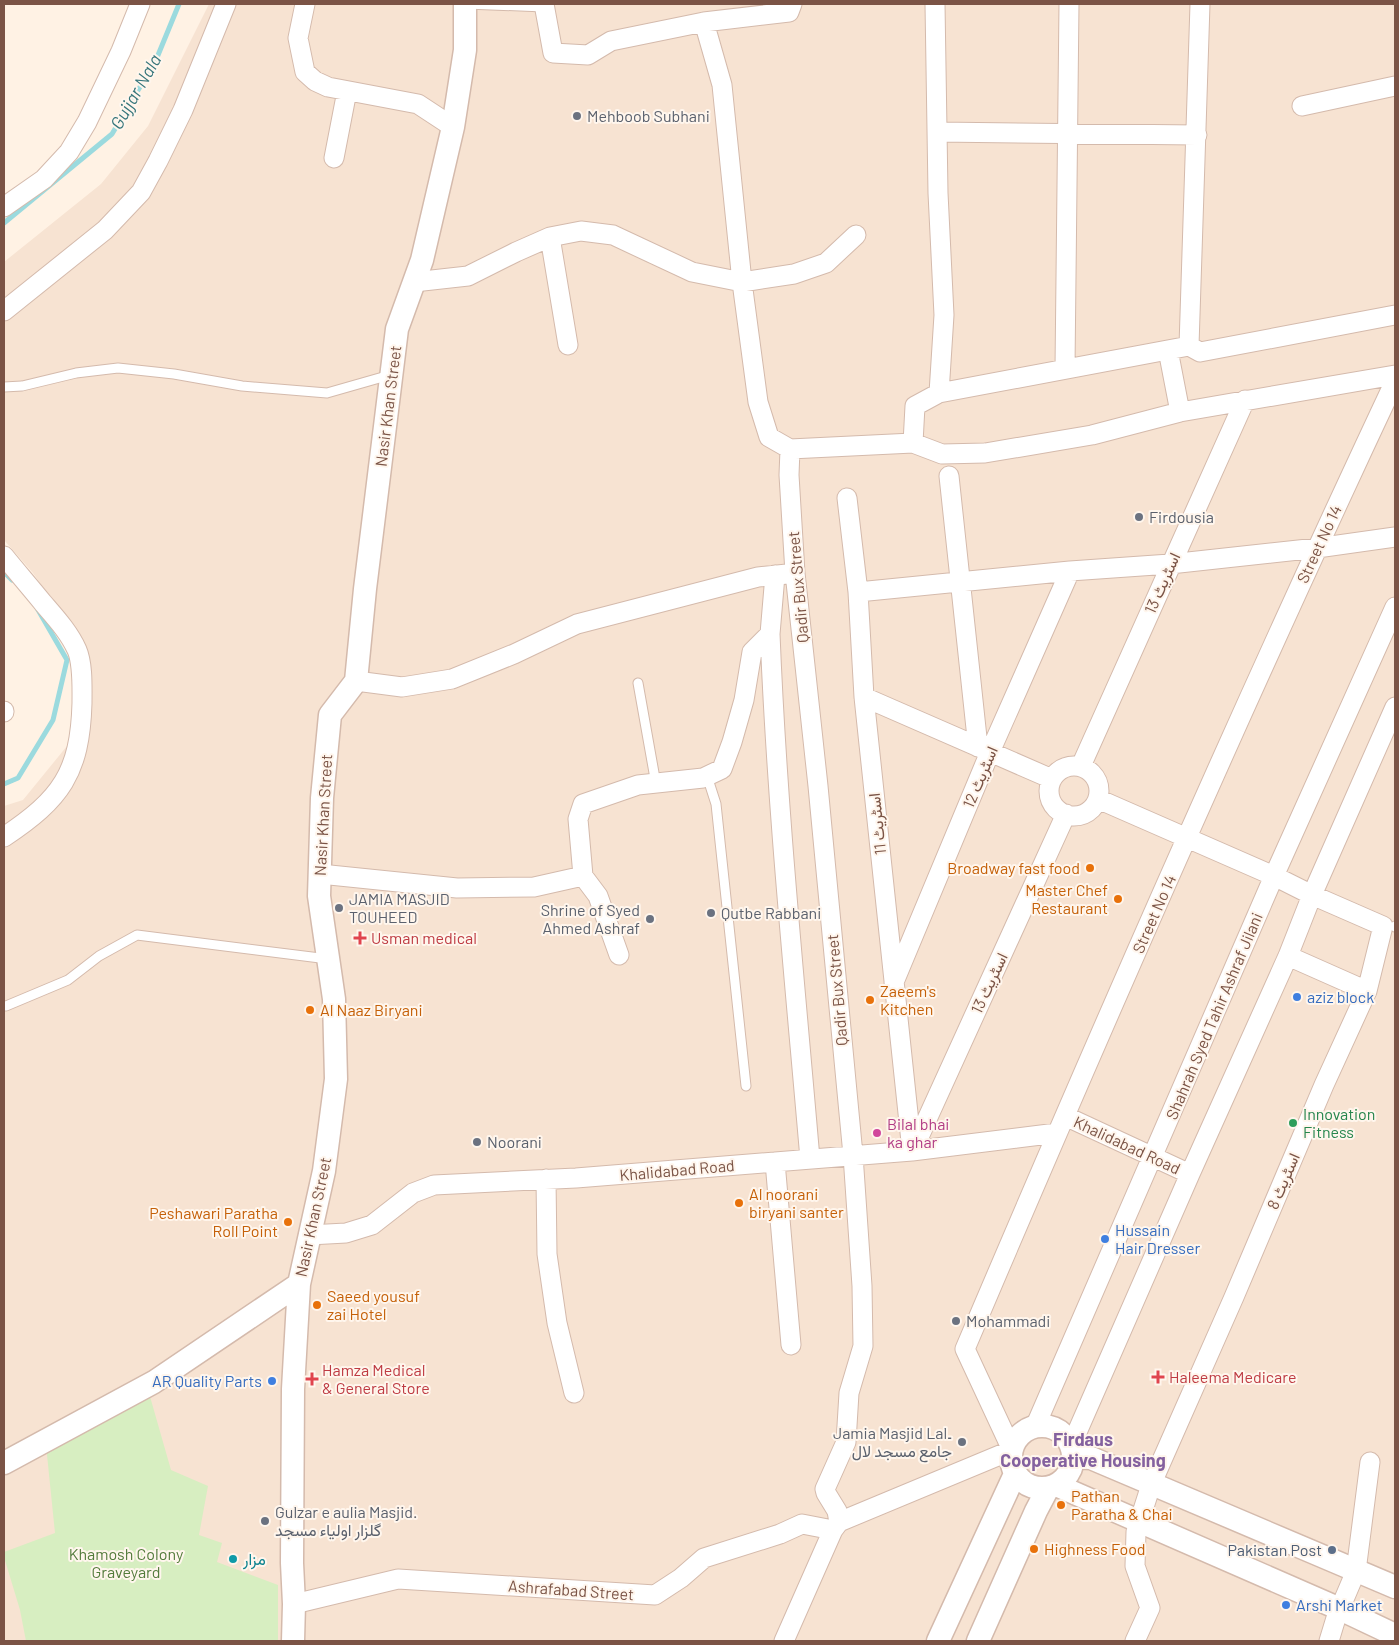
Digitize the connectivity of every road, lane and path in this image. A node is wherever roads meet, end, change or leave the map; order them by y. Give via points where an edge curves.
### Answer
1 (140, 4) edge
2 (226, 4) edge
3 (305, 4) edge
4 (466, 4) edge
5 (792, 4) edge
6 (935, 4) edge
7 (1069, 4) edge
8 (1200, 4) edge
9 (544, 5) edge
10 (704, 22) junction
11 (1395, 86) edge
12 (347, 91) junction
13 (1302, 106) dead end
14 (453, 127) junction
15 (937, 132) junction
16 (1068, 134) junction
17 (1197, 135) junction
18 (334, 158) dead end
19 (4, 207) edge
20 (856, 235) dead end
21 (550, 237) junction
22 (414, 282) junction
23 (742, 282) junction
24 (4, 311) edge
25 (1395, 315) edge
26 (568, 345) dead end
27 (1189, 346) junction
28 (1168, 350) junction
29 (1065, 368) junction
30 (392, 374) junction
31 (1395, 375) edge
32 (1395, 381) edge
33 (4, 387) edge
34 (939, 393) junction
35 (1245, 400) junction
36 (1180, 412) junction
37 (913, 443) junction
38 (790, 449) junction
39 (950, 476) dead end
40 (846, 498) dead end
41 (1395, 537) edge
42 (1316, 548) junction
43 (4, 556) edge
44 (1170, 564) junction
45 (1070, 571) junction
46 (796, 573) junction
47 (775, 575) junction
48 (961, 582) junction
49 (858, 592) junction
50 (1395, 607) edge
51 (770, 634) junction
52 (356, 681) junction
53 (638, 683) dead end
54 (864, 697) junction
55 (1395, 707) edge
56 (984, 749) junction
57 (1081, 766) junction
58 (707, 776) junction
59 (1052, 779) junction
60 (656, 784) junction
61 (1098, 799) junction
62 (1066, 814) junction
63 (4, 837) edge
64 (1187, 838) junction
65 (320, 874) junction
66 (583, 876) junction
67 (1274, 876) junction
68 (1312, 896) junction
69 (1392, 927) edge
70 (619, 955) dead end
71 (1288, 956) junction
72 (328, 959) junction
73 (894, 983) junction
74 (1367, 991) junction
75 (6, 1006) dead end
76 (746, 1086) dead end
77 (1065, 1116) junction
78 (1057, 1133) junction
79 (912, 1151) junction
80 (853, 1155) junction
81 (1154, 1156) junction
82 (810, 1159) junction
83 (775, 1162) junction
84 (1190, 1174) junction
85 (546, 1179) junction
86 (310, 1235) junction
87 (299, 1284) junction
88 (791, 1345) dead end
89 (574, 1393) dead end
90 (1035, 1427) junction
91 (1012, 1450) junction
92 (1072, 1451) junction
93 (1370, 1462) dead end
94 (4, 1463) edge
95 (1015, 1474) junction
96 (1151, 1484) junction
97 (1052, 1486) junction
98 (1139, 1522) junction
99 (836, 1526) junction
100 (1356, 1571) junction
101 (1395, 1587) edge
102 (294, 1604) junction
103 (1340, 1609) junction
104 (1395, 1635) edge
105 (293, 1641) edge
106 (784, 1641) edge
107 (938, 1641) edge
108 (978, 1641) edge
109 (1135, 1641) edge
110 (1329, 1641) edge

1 - 19 street via 117,60 69,152 44,179
2 - 24 street via 183,110 140,192 105,230
3 - 12 street via 298,38 305,72 328,87
4 - 9 lane
4 - 14 street, Nasir Khan Street via 465,50
5 - 10 street via 789,12
6 - 15 street
7 - 16 street
8 - 17 street
9 - 10 street via 553,53 588,55 611,41
10 - 23 street via 722,85
11 - 13 street
12 - 14 street via 418,104
12 - 18 street
14 - 22 street, Nasir Khan Street
15 - 16 street
15 - 34 street via 944,315
16 - 17 street
16 - 29 street
17 - 27 street
20 - 23 street via 826,264 794,274
21 - 22 street via 468,276
21 - 23 street via 581,231 613,235 692,272
21 - 26 street
22 - 30 street, Nasir Khan Street via 397,329
23 - 38 street via 758,402 769,437
25 - 27 street via 1200,352
27 - 28 street
28 - 29 street
28 - 36 street
29 - 34 street
30 - 33 lane via 327,393 242,386 118,368
30 - 52 street, Nasir Khan Street
31 - 35 street
32 - 42 street, Street No 14
34 - 37 street via 915,406
35 - 36 street
35 - 44 street, اسٹریٹ 13
36 - 37 street via 1092,435 985,453 942,454
37 - 38 street
38 - 46 street, Qadir Bux Street
39 - 48 street
40 - 49 street, اسٹریٹ 11
41 - 42 street
42 - 44 street
42 - 64 street, Street No 14
43 - 63 street via 61,625 77,651 82,709 77,749 65,780 47,804
44 - 45 street
44 - 57 street, اسٹریٹ 13
45 - 48 street
45 - 56 street, اسٹریٹ 12
46 - 47 street
46 - 80 street, Qadir Bux Street
47 - 51 street
47 - 52 street via 577,624 514,654 452,678 402,687
48 - 49 street
48 - 56 street
49 - 54 street, اسٹریٹ 11
50 - 67 street, Shahrah Syed Tahir Ashraf Jilani
51 - 58 street via 752,652 744,700 722,769
51 - 82 street
52 - 65 street, Nasir Khan Street via 330,715 322,798
53 - 60 lane
54 - 56 street
54 - 73 street, اسٹریٹ 11
55 - 68 street
56 - 59 street
56 - 73 street, اسٹریٹ 12
57 - 59 street via 1061,769
57 - 61 street via 1097,779 1100,788
58 - 60 street
58 - 76 lane via 716,804
59 - 62 street via 1050,797
60 - 66 street via 638,785 583,804 578,819
61 - 62 street via 1087,812 1075,816
61 - 64 street, اسٹریٹ 8
62 - 79 street, اسٹریٹ 13
64 - 67 street, اسٹریٹ 8
64 - 77 street, Street No 14
65 - 66 street via 457,888 534,887
65 - 72 street, Nasir Khan Street via 319,896
66 - 70 street via 598,896
67 - 68 street, اسٹریٹ 8
67 - 81 street, Shahrah Syed Tahir Ashraf Jilani
68 - 69 street, اسٹریٹ 8
68 - 71 street
69 - 74 street, اسٹریٹ 8
71 - 74 street
71 - 84 street
72 - 75 lane via 137,935 99,956 68,980
72 - 86 street, Nasir Khan Street via 334,999 336,1079 324,1171
73 - 79 street, اسٹریٹ 11
74 - 96 street, اسٹریٹ 8
77 - 78 street, Street No 14
77 - 81 street, Khalidabad Road
78 - 79 street, Khalidabad Road
78 - 91 street, Street No 14 via 966,1349
79 - 80 street, Khalidabad Road
80 - 82 street, Khalidabad Road
80 - 99 street, Qadir Bux Street via 863,1346 849,1393 846,1442 825,1489 837,1512
81 - 84 street, Khalidabad Road
81 - 90 street, Shahrah Syed Tahir Ashraf Jilani
82 - 83 street, Khalidabad Road
83 - 85 street, Khalidabad Road
83 - 88 street
84 - 92 street
85 - 86 street, Khalidabad Road via 434,1185 413,1193 372,1225 346,1233
85 - 89 street via 547,1254 557,1323
86 - 87 street, Nasir Khan Street
87 - 94 street via 154,1382
87 - 102 street, Nasir Khan Street via 293,1388
90 - 91 street via 1016,1440
90 - 92 street via 1057,1430 1066,1437
91 - 95 street
91 - 99 street
92 - 96 street
92 - 97 street via 1071,1470 1065,1479
93 - 100 street
95 - 97 street via 1027,1485 1038,1488
95 - 107 street
96 - 98 street, اسٹریٹ 8
96 - 100 street
97 - 98 street
97 - 108 street via 1036,1511
98 - 103 street
98 - 109 street, اسٹریٹ 8 via 1135,1566 1150,1608
99 - 102 street, Ashrafabad Street via 802,1524 704,1558 655,1595 398,1578
99 - 106 street
100 - 101 street
100 - 103 street
102 - 105 street, Nasir Khan Street
103 - 104 street
103 - 110 street

